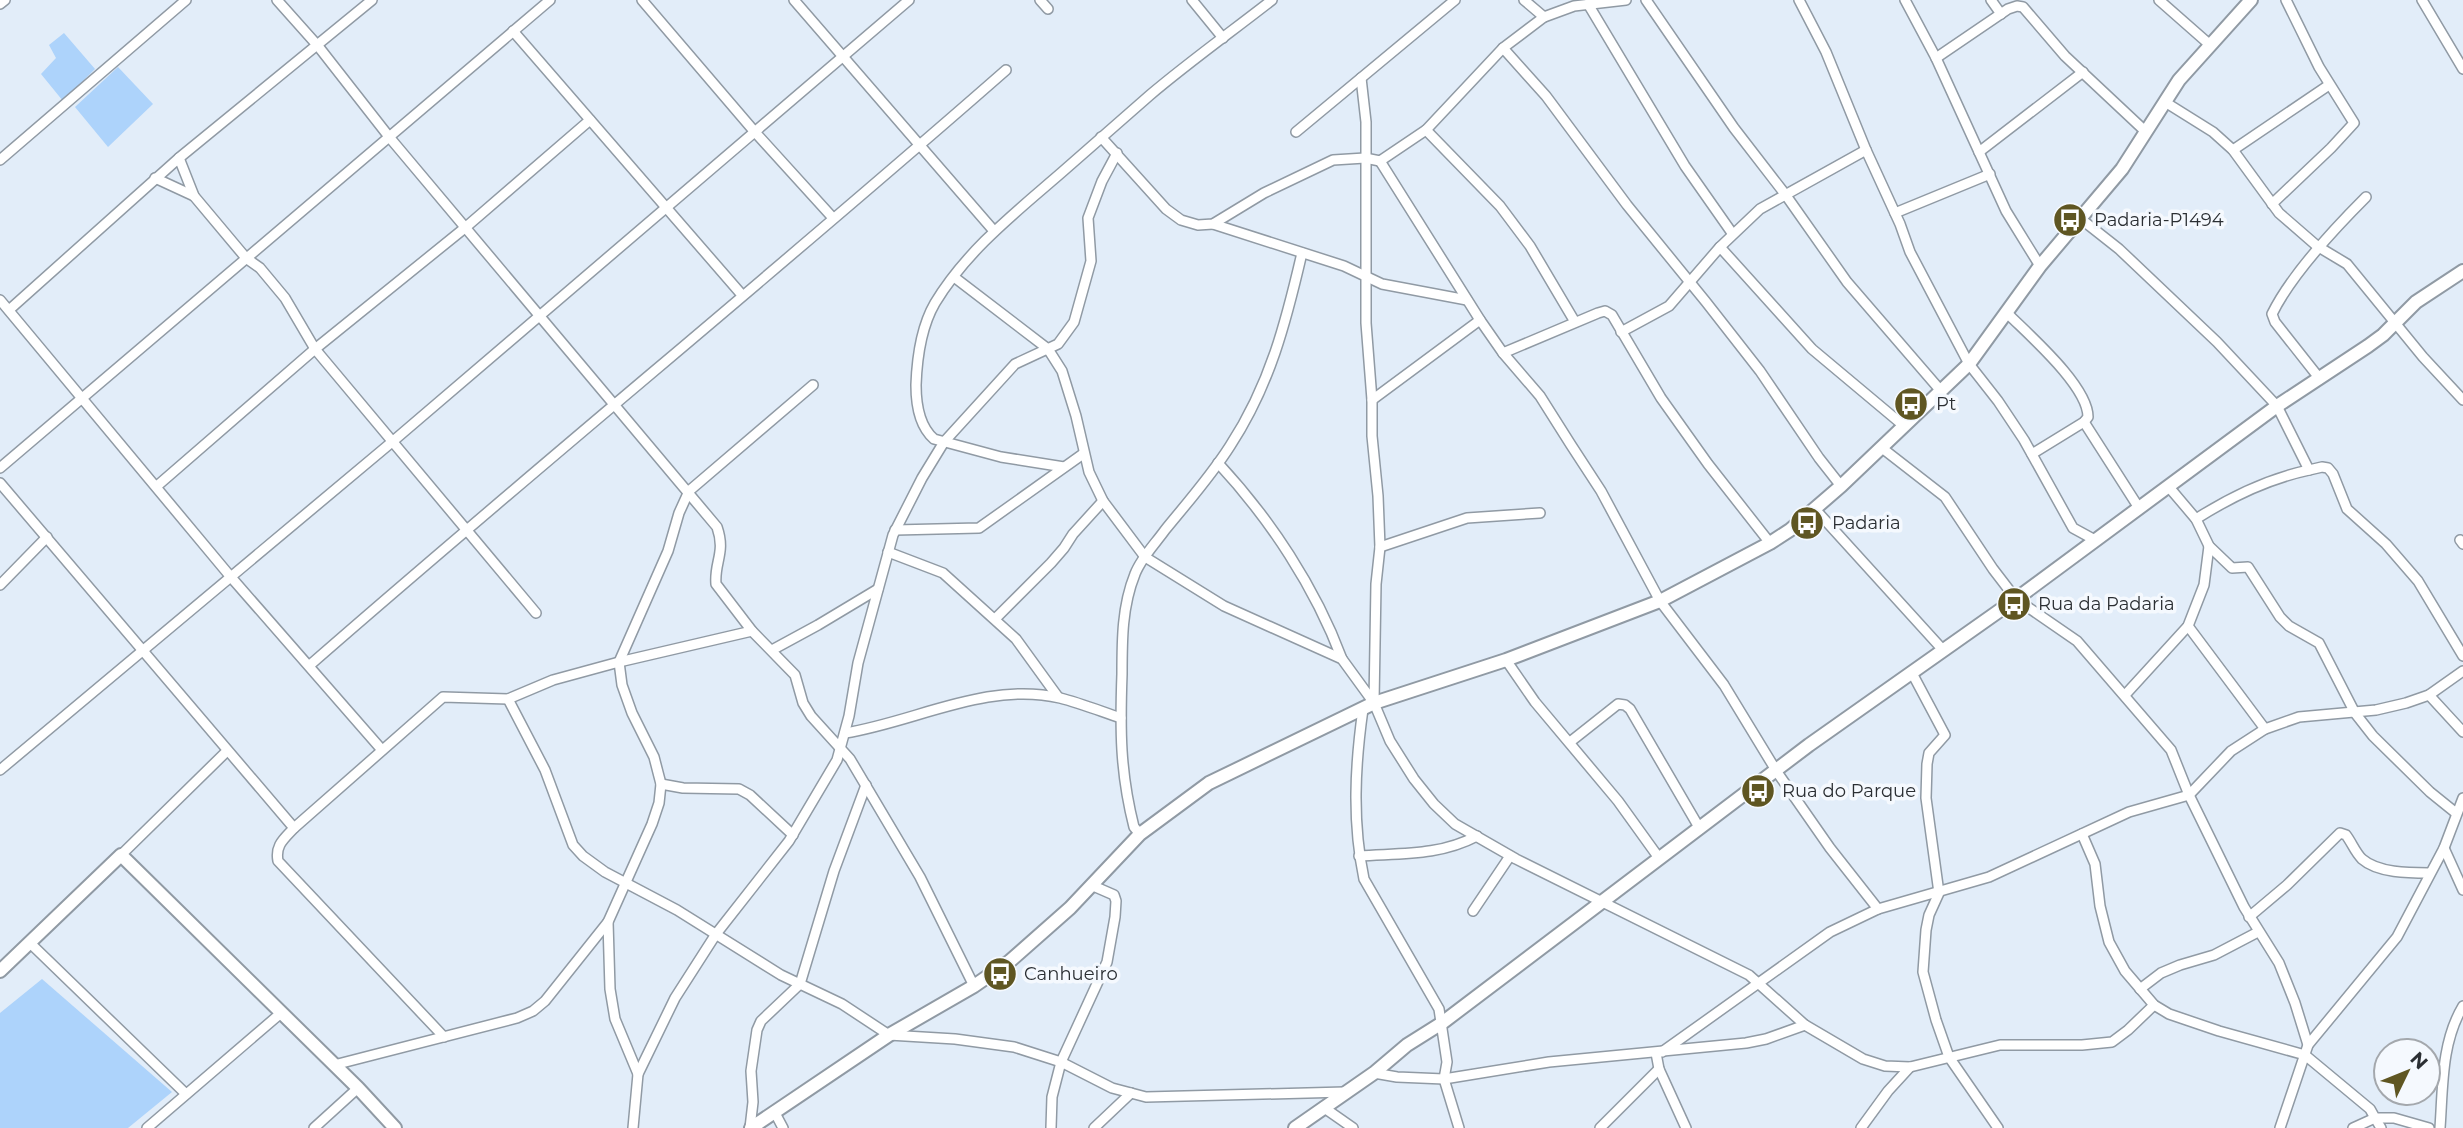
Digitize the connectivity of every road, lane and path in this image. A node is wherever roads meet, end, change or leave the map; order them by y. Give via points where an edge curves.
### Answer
1 (5, 0) edge
2 (186, 0) edge
3 (277, 0) edge
4 (372, 0) edge
5 (550, 0) edge
6 (642, 0) edge
7 (794, 0) edge
8 (909, 0) edge
9 (1040, 0) edge
10 (1192, 0) edge
11 (1272, 0) edge
12 (1455, 0) edge
13 (1524, 0) edge
14 (1626, 0) edge
15 (1646, 0) edge
16 (1799, 0) edge
17 (1905, 0) edge
18 (1991, 0) edge
19 (2160, 0) edge
20 (2250, 0) edge
21 (2286, 0) edge
22 (2426, 1) edge
23 (0, 4) edge
24 (1588, 4) junction
25 (1048, 9) dead end
26 (2001, 14) junction
27 (1544, 17) junction
28 (513, 31) junction
29 (1223, 38) junction
30 (2209, 44) junction
31 (318, 46) junction
32 (1503, 48) junction
33 (842, 57) junction
34 (1936, 58) junction
35 (2463, 69) edge
36 (1006, 70) dead end
37 (2083, 72) junction
38 (1361, 78) junction
39 (2329, 85) junction
40 (2165, 102) junction
41 (590, 120) junction
42 (1426, 130) junction
43 (754, 131) junction
44 (2145, 131) junction
45 (1296, 132) dead end
46 (1101, 137) junction
47 (390, 138) junction
48 (920, 146) junction
49 (1866, 150) junction
50 (2233, 150) junction
51 (1979, 152) junction
52 (1117, 153) junction
53 (178, 158) junction
54 (1364, 158) junction
55 (0, 160) edge
56 (1380, 161) junction
57 (1990, 174) junction
58 (155, 178) junction
59 (1785, 194) junction
60 (194, 196) junction
61 (2366, 197) dead end
62 (2272, 204) junction
63 (666, 206) junction
64 (1895, 213) junction
65 (833, 218) junction
66 (2081, 219) junction
67 (1213, 224) junction
68 (466, 227) junction
69 (994, 230) junction
70 (1732, 233) junction
71 (1720, 247) junction
72 (2321, 247) junction
73 (1302, 253) junction
74 (246, 258) junction
75 (2040, 266) junction
76 (2463, 271) edge
77 (1365, 275) junction
78 (954, 277) junction
79 (1691, 282) junction
80 (742, 295) junction
81 (0, 300) edge
82 (1467, 300) junction
83 (9, 310) junction
84 (2008, 313) junction
85 (538, 314) junction
86 (1480, 320) junction
87 (1575, 322) junction
88 (2394, 323) junction
89 (1621, 332) junction
90 (316, 349) junction
91 (1048, 349) junction
92 (1503, 353) junction
93 (1969, 364) junction
94 (2320, 379) junction
95 (813, 385) dead end
96 (1941, 391) junction
97 (82, 398) junction
98 (1372, 400) junction
99 (2463, 400) edge
100 (614, 403) junction
101 (2277, 406) junction
102 (2084, 422) junction
103 (1904, 426) junction
104 (392, 442) junction
105 (944, 442) junction
106 (1882, 447) junction
107 (1083, 454) junction
108 (2032, 454) junction
109 (1218, 463) junction
110 (1064, 467) junction
111 (0, 468) edge
112 (2309, 470) junction
113 (0, 483) edge
114 (157, 486) junction
115 (1841, 486) junction
116 (2168, 486) junction
117 (689, 491) junction
118 (1103, 501) junction
119 (1814, 508) junction
120 (2139, 508) junction
121 (1540, 513) dead end
122 (2196, 519) junction
123 (466, 528) junction
124 (895, 530) junction
125 (47, 537) junction
126 (2095, 540) junction
127 (1770, 543) junction
128 (2209, 546) junction
129 (1380, 547) junction
130 (888, 552) junction
131 (1145, 557) junction
132 (230, 576) junction
133 (0, 585) edge
134 (878, 589) junction
135 (2016, 599) junction
136 (1660, 601) junction
137 (536, 613) dead end
138 (995, 619) junction
139 (2188, 626) junction
140 (752, 631) junction
141 (143, 650) junction
142 (772, 650) junction
143 (1943, 650) junction
144 (2463, 656) edge
145 (1342, 659) junction
146 (1506, 660) junction
147 (619, 662) junction
148 (310, 665) junction
149 (2463, 671) edge
150 (1912, 673) junction
151 (2126, 695) junction
152 (2428, 695) junction
153 (1058, 697) junction
154 (508, 699) junction
155 (1368, 706) junction
156 (2355, 713) junction
157 (1121, 718) junction
158 (2264, 729) junction
159 (2463, 732) edge
160 (845, 733) junction
161 (1570, 743) junction
162 (841, 748) junction
163 (382, 750) junction
164 (228, 751) junction
165 (0, 770) edge
166 (1777, 772) junction
167 (661, 784) junction
168 (866, 785) junction
169 (2189, 794) junction
170 (2463, 798) edge
171 (2456, 813) junction
172 (294, 828) junction
173 (1700, 829) junction
174 (1140, 834) junction
175 (2082, 834) junction
176 (793, 835) junction
177 (1477, 836) junction
178 (2444, 848) junction
179 (121, 855) junction
180 (1359, 856) junction
181 (1510, 856) junction
182 (1659, 858) junction
183 (2429, 873) junction
184 (626, 883) junction
185 (1091, 885) junction
186 (2463, 890) edge
187 (1939, 893) junction
188 (1602, 902) junction
189 (1878, 909) junction
190 (1473, 911) dead end
191 (2249, 917) junction
192 (608, 922) junction
193 (2258, 932) junction
194 (716, 934) junction
195 (29, 942) junction
196 (0, 971) edge
197 (1759, 981) junction
198 (800, 984) junction
199 (974, 986) junction
200 (2140, 989) junction
201 (2154, 1005) junction
202 (2463, 1006) edge
203 (281, 1013) junction
204 (1442, 1023) junction
205 (1805, 1025) junction
206 (889, 1035) junction
207 (444, 1037) junction
208 (2306, 1050) junction
209 (1659, 1052) junction
210 (1949, 1057) junction
211 (1061, 1062) junction
212 (334, 1065) junction
213 (1910, 1067) junction
214 (1659, 1069) junction
215 (1374, 1073) junction
216 (638, 1074) junction
217 (1444, 1079) junction
218 (358, 1088) junction
219 (1345, 1091) junction
220 (1130, 1093) junction
221 (186, 1094) junction
222 (1323, 1107) junction
223 (774, 1111) junction
224 (2375, 1118) junction
225 (147, 1128) edge
226 (314, 1128) edge
227 (395, 1128) edge
228 (633, 1128) edge
229 (751, 1128) edge
230 (783, 1128) edge
231 (1051, 1128) edge
232 (1094, 1128) edge
233 (1295, 1128) edge
234 (1353, 1128) edge
235 (1459, 1128) edge
236 (1600, 1128) edge
237 (1686, 1128) edge
238 (1861, 1128) edge
239 (1998, 1128) edge
240 (2280, 1128) edge
241 (2353, 1128) edge
242 (2381, 1128) edge
243 (2428, 1128) edge
244 (2440, 1128) edge

1 - 23 street
2 - 55 street
3 - 31 street
4 - 31 street
5 - 28 street
6 - 43 street
7 - 33 street
8 - 33 street
9 - 25 street
10 - 29 street
11 - 29 street
12 - 38 street
13 - 27 street
14 - 24 street
15 - 59 street
16 - 49 street
17 - 34 street
18 - 26 street
19 - 30 street
20 - 30 street
21 - 39 street
22 - 35 street
24 - 27 street
24 - 70 street via 1685,166
26 - 34 street
26 - 37 street via 2023,7
27 - 32 street
28 - 41 street
28 - 47 street
29 - 46 street
30 - 40 street
31 - 47 street
31 - 53 street
32 - 42 street
32 - 79 street
33 - 43 street
33 - 48 street
34 - 51 street
36 - 48 street
37 - 44 street
37 - 51 street
38 - 45 street
38 - 54 street
39 - 50 street
39 - 62 street via 2354,122
40 - 44 street
40 - 50 street
41 - 63 street
41 - 68 street
42 - 56 street
42 - 87 street via 1500,206
43 - 63 street
43 - 65 street
44 - 66 street via 2122,169
46 - 52 street
46 - 69 street
47 - 68 street
47 - 74 street
48 - 65 street
48 - 69 street
49 - 59 street
49 - 64 street
50 - 62 street
51 - 57 street
52 - 67 street via 1166,209 1181,220
52 - 91 street via 1088,218 1091,261 1074,322 1058,344
53 - 58 street
53 - 60 street
54 - 56 street
54 - 67 street via 1332,160 1264,192
54 - 77 street
56 - 82 street
57 - 64 street
57 - 75 street via 2006,211
58 - 60 street
58 - 83 street
59 - 70 street
59 - 96 street via 1847,282
60 - 74 street
61 - 72 street
62 - 72 street via 2294,228
63 - 80 street
63 - 85 street
64 - 93 street via 1922,277
65 - 80 street
66 - 75 street
66 - 101 street via 2217,342
67 - 73 street
68 - 85 street
68 - 90 street
69 - 78 street
70 - 71 street
71 - 79 street
71 - 103 street via 1812,349
72 - 88 street via 2355,272
72 - 94 street via 2272,314
73 - 77 street
73 - 109 street via 1269,372
74 - 90 street via 285,298
74 - 97 street
75 - 84 street
76 - 88 street via 2424,296
77 - 82 street via 1382,284
77 - 98 street
78 - 91 street
78 - 105 street via 934,304 917,359 921,421 925,431
79 - 89 street via 1669,306
79 - 115 street
80 - 100 street
81 - 83 street
82 - 86 street
83 - 97 street
84 - 93 street
84 - 102 street via 2056,361 2079,393 2088,411
85 - 100 street
85 - 104 street
86 - 92 street
86 - 98 street
87 - 89 street via 1605,311
87 - 92 street
88 - 94 street
88 - 99 street
89 - 127 street via 1669,410
90 - 104 street
90 - 114 street
91 - 105 street via 1015,364
91 - 107 street via 1062,371
92 - 136 street via 1539,396 1601,491
93 - 96 street
93 - 108 street
94 - 101 street
95 - 117 street
96 - 103 street
97 - 111 street
97 - 114 street
98 - 129 street
100 - 117 street
100 - 123 street
101 - 112 street
101 - 116 street
102 - 108 street
102 - 120 street
103 - 106 street
104 - 123 street
104 - 132 street
105 - 110 street
105 - 124 street
106 - 115 street
106 - 135 street via 1945,496
107 - 110 street
107 - 118 street
108 - 126 street via 2073,528
109 - 131 street
109 - 145 street via 1241,487 1294,563
110 - 124 street via 979,527
112 - 122 street via 2249,489
112 - 144 street via 2328,468 2333,474 2347,509 2418,581
113 - 125 street
114 - 132 street
115 - 119 street
116 - 120 street
116 - 122 street
117 - 140 street via 722,540 716,584
117 - 147 street
118 - 131 street
118 - 138 street via 1051,563
119 - 127 street
119 - 143 street
120 - 126 street
121 - 129 street via 1467,518
122 - 128 street
123 - 137 street
123 - 148 street
124 - 130 street
125 - 133 street
125 - 141 street
126 - 135 street
127 - 136 street
128 - 139 street via 2204,585
128 - 156 street via 2232,568 2248,568 2289,626 2319,643
129 - 155 street
130 - 134 street
130 - 138 street via 943,573
131 - 145 street via 1224,606
131 - 157 street via 1126,601
132 - 141 street
132 - 148 street
134 - 142 street
134 - 160 street
135 - 143 street
135 - 151 street via 2077,641
136 - 146 street
136 - 166 street via 1724,685
138 - 153 street via 1016,639
139 - 151 street
139 - 158 street
140 - 142 street
140 - 147 street
141 - 164 street
141 - 165 street
142 - 162 street via 795,675 811,716
143 - 150 street
145 - 155 street
146 - 155 street
146 - 161 street
147 - 154 street via 553,680
147 - 167 street via 622,685
148 - 163 street
149 - 152 street
150 - 166 street
150 - 187 street via 1945,735 1929,754 1927,764 1926,797
151 - 169 street via 2171,750
152 - 156 street
152 - 159 street
153 - 157 street
153 - 160 street via 977,698
154 - 163 street via 443,697
154 - 184 street via 545,770 573,845
155 - 174 street via 1209,783
155 - 177 street via 1434,804 1455,824
155 - 180 street via 1357,755 1354,800
156 - 158 street via 2299,718
156 - 171 street via 2390,754
157 - 174 street via 1127,799
158 - 169 street via 2231,751
160 - 162 street
161 - 173 street via 1618,704 1625,705
161 - 182 street
162 - 168 street
162 - 176 street
163 - 172 street
164 - 172 street
164 - 179 street
166 - 173 street
166 - 189 street
167 - 176 street via 739,789
167 - 184 street via 652,824
168 - 198 street
168 - 199 street via 920,877
169 - 175 street via 2129,812
169 - 191 street
170 - 171 street
171 - 178 street
172 - 207 street via 279,844 278,861
173 - 182 street
174 - 185 street
175 - 187 street via 1989,877
175 - 200 street via 2095,864 2109,942
176 - 194 street
177 - 180 street via 1437,852
177 - 181 street
178 - 183 street
178 - 186 street
179 - 195 street
179 - 203 street
180 - 204 street via 1364,879 1439,1009
181 - 188 street
181 - 190 street
182 - 188 street
183 - 191 street via 2372,865 2340,833
183 - 208 street via 2397,937
184 - 192 street
184 - 194 street
185 - 199 street via 1036,939
185 - 211 street via 1114,895 1115,917 1107,962
187 - 189 street
187 - 210 street via 1929,915 1923,972
188 - 197 street
188 - 204 street
189 - 197 street via 1830,932
191 - 193 street
192 - 207 street via 533,1011
192 - 216 street via 615,1018
193 - 200 street via 2214,955 2161,973
193 - 208 street via 2282,971
194 - 198 street
194 - 216 street via 675,998
195 - 196 street
195 - 221 street
197 - 205 street
197 - 209 street
198 - 206 street via 842,1003
198 - 229 street via 757,1030 751,1070
199 - 206 street
200 - 201 street
201 - 208 street via 2169,1014
201 - 210 street via 2112,1042 2000,1045
202 - 244 street via 2441,1077
203 - 212 street
203 - 221 street
204 - 215 street
204 - 217 street via 1447,1062
205 - 209 street via 1746,1043
205 - 213 street via 1863,1059
206 - 211 street via 1014,1047
206 - 223 street
207 - 212 street
208 - 224 street
208 - 240 street
209 - 214 street
209 - 217 street via 1549,1062
210 - 213 street
210 - 239 street
211 - 220 street
211 - 231 street via 1052,1097
212 - 218 street
213 - 238 street
214 - 236 street
214 - 237 street
215 - 217 street
215 - 219 street
216 - 228 street
217 - 235 street
218 - 226 street
218 - 227 street
219 - 220 street via 1155,1097
219 - 222 street
220 - 232 street
221 - 225 street
222 - 233 street
222 - 234 street
223 - 229 street
223 - 230 street
224 - 241 street
224 - 242 street
224 - 243 street via 2394,1118

